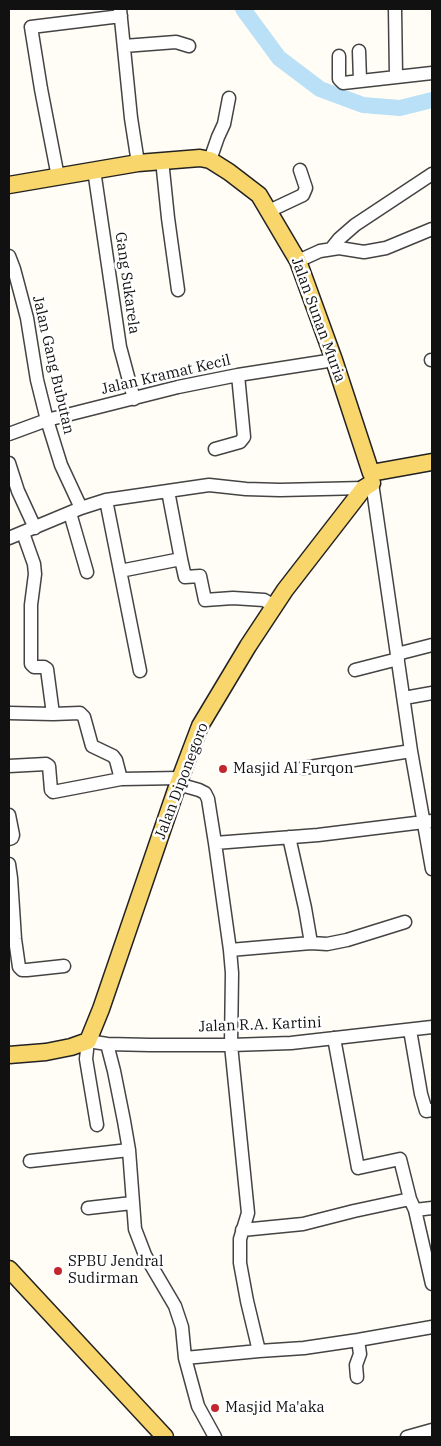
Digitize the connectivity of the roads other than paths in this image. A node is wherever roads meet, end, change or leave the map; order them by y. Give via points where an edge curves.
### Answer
1 (395, 9) edge
2 (120, 12) edge
3 (124, 46) junction
4 (189, 46) dead end
5 (359, 51) dead end
6 (338, 56) dead end
7 (432, 73) edge
8 (396, 76) junction
9 (360, 80) junction
10 (229, 98) dead end
11 (162, 160) junction
12 (210, 160) junction
13 (138, 163) junction
14 (94, 170) junction
15 (300, 170) dead end
16 (432, 174) edge
17 (58, 177) junction
18 (9, 185) edge
19 (269, 211) junction
20 (432, 229) edge
21 (331, 249) junction
22 (9, 256) edge
23 (298, 261) junction
24 (178, 290) dead end
25 (334, 360) junction
26 (238, 375) junction
27 (134, 399) junction
28 (47, 420) junction
29 (9, 434) edge
30 (215, 449) dead end
31 (432, 462) edge
32 (9, 463) edge
33 (369, 481) junction
34 (168, 491) junction
35 (106, 500) junction
36 (76, 511) junction
37 (35, 528) junction
38 (23, 534) junction
39 (9, 538) edge
40 (181, 559) junction
41 (120, 571) junction
42 (87, 572) dead end
43 (274, 606) junction
44 (432, 645) edge
45 (398, 656) junction
46 (355, 670) dead end
47 (140, 671) dead end
48 (432, 693) edge
49 (404, 698) junction
50 (9, 713) edge
51 (53, 714) junction
52 (411, 751) junction
53 (9, 766) edge
54 (303, 768) dead end
55 (122, 779) junction
56 (179, 781) junction
57 (9, 815) edge
58 (428, 822) edge
59 (289, 837) junction
60 (9, 839) edge
61 (215, 843) junction
62 (9, 864) edge
63 (432, 869) edge
64 (405, 922) dead end
65 (12, 939) edge
66 (311, 943) junction
67 (230, 950) junction
68 (64, 966) dead end
69 (432, 1027) edge
70 (410, 1030) junction
71 (334, 1038) junction
72 (88, 1041) junction
73 (107, 1044) junction
74 (231, 1044) junction
75 (9, 1055) edge
76 (432, 1110) edge
77 (97, 1126) dead end
78 (129, 1150) junction
79 (30, 1161) dead end
80 (132, 1203) junction
81 (412, 1205) junction
82 (88, 1208) dead end
83 (432, 1208) edge
84 (242, 1230) junction
85 (9, 1269) edge
86 (432, 1284) edge
87 (432, 1327) edge
88 (358, 1340) junction
89 (258, 1351) junction
90 (185, 1358) junction
91 (357, 1377) dead end
92 (432, 1430) edge
93 (165, 1437) edge
94 (215, 1437) edge
95 (407, 1437) edge

1 - 8 street
2 - 3 street
2 - 17 street via 31,27
3 - 4 street via 176,42
3 - 13 street
5 - 9 street
6 - 9 street via 341,82
7 - 8 street
8 - 9 street
10 - 12 street via 224,124
11 - 12 main road, Jalan Sunan Muria
11 - 13 main road, Jalan Sunan Muria
11 - 24 street
12 - 19 main road, Jalan Sunan Muria via 259,195
13 - 14 main road, Jalan Sunan Muria
14 - 17 main road, Jalan Sunan Muria
14 - 27 street, Gang Sukarela via 120,347
15 - 19 street via 306,188 303,195
16 - 21 street via 355,225
17 - 18 main road, Jalan Sunan Muria
19 - 23 main road, Jalan Sunan Muria
20 - 21 street via 386,248 364,252
21 - 23 street
22 - 28 street, Jalan Gang Bubutan via 27,318
23 - 25 main road, Jalan Sunan Muria
25 - 26 street, Jalan Kramat Kecil
25 - 33 main road, Jalan Sunan Muria
26 - 27 street, Jalan Kramat Kecil
26 - 30 street via 244,437 240,442
27 - 28 street, Jalan Kramat Kecil
28 - 29 street, Jalan Kramat Kecil
28 - 36 street, Jalan Gang Bubutan
31 - 33 main road
32 - 37 street
33 - 34 street via 280,490 209,485
33 - 43 main road, Jalan Diponegoro
33 - 45 street
34 - 35 street
34 - 40 street
35 - 36 street
35 - 41 street
36 - 37 street
36 - 42 street, Jalan Gang Bubutan
37 - 38 street
38 - 39 street
38 - 51 street via 35,574 31,605 31,664 47,670
40 - 41 street
40 - 43 street via 185,577 200,576 205,600 264,600
41 - 47 street
43 - 56 main road, Jalan Diponegoro via 200,726
44 - 45 street
45 - 46 street
45 - 49 street
48 - 49 street
49 - 52 street
50 - 51 street
51 - 55 street via 80,713 92,746 113,756
52 - 54 street
52 - 58 street
53 - 55 street via 46,764 53,792
55 - 56 street
56 - 61 street via 205,793
56 - 72 main road, Jalan Diponegoro
57 - 60 street via 13,835
58 - 59 street
58 - 63 street
59 - 61 street
59 - 66 street
61 - 67 street
62 - 65 street
64 - 66 street via 348,940
65 - 68 street via 21,969
66 - 67 street
67 - 74 street
69 - 70 street, Jalan R.A. Kartini
70 - 71 street, Jalan R.A. Kartini
70 - 76 street via 422,1099 426,1111
71 - 74 street, Jalan R.A. Kartini
71 - 81 street via 358,1168 400,1159
72 - 73 street, Jalan R.A. Kartini
72 - 75 main road via 63,1049
72 - 77 street via 86,1063
73 - 74 street, Jalan R.A. Kartini
73 - 78 street
74 - 84 street via 248,1213
78 - 79 street
78 - 80 street
80 - 82 street
80 - 90 street via 135,1229 145,1255 176,1306
81 - 83 street
81 - 84 street via 354,1211 303,1224
81 - 86 street
84 - 89 street via 240,1263
85 - 93 main road
87 - 88 street
88 - 89 street
88 - 91 street
89 - 90 street
90 - 94 street via 198,1406
92 - 95 street

